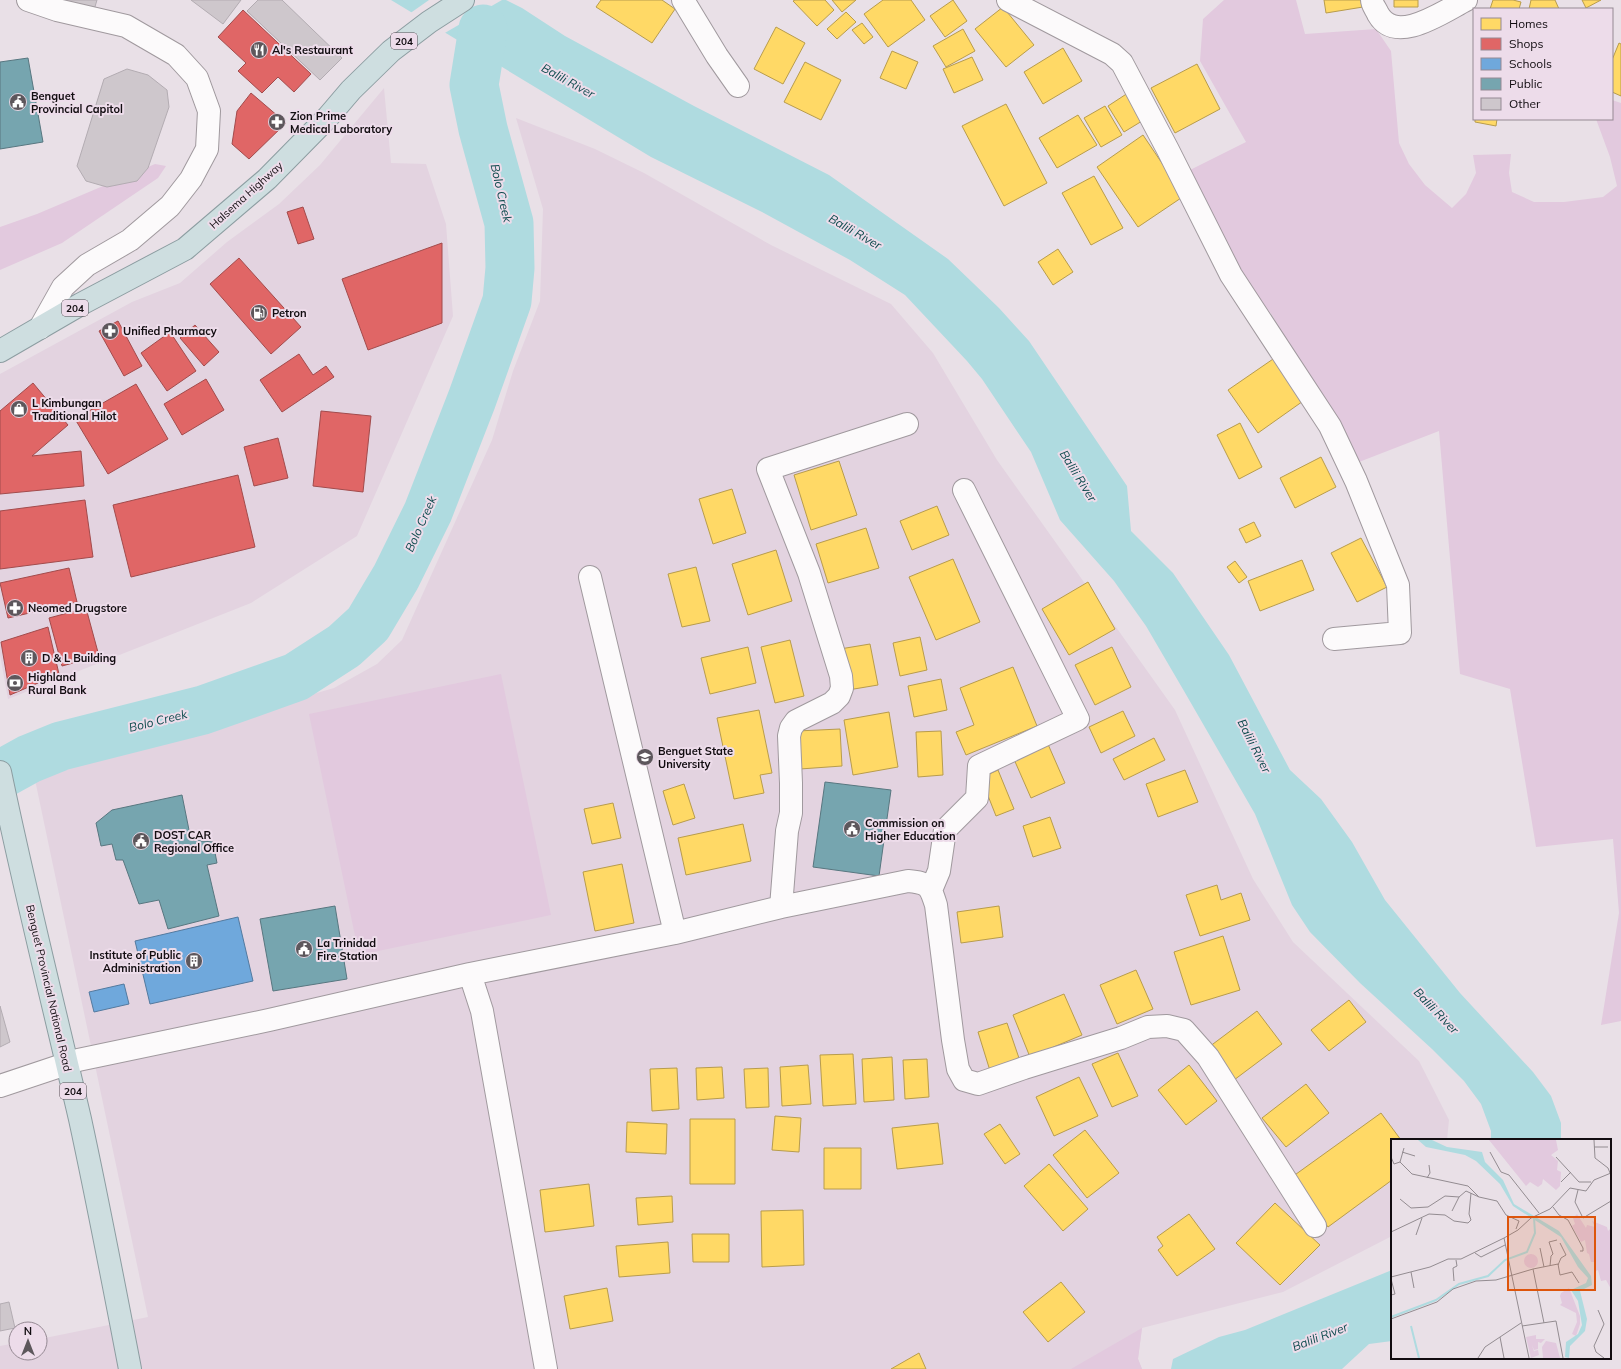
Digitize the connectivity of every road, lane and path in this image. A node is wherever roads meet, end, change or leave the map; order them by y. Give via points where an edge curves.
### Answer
1 (28, 0) edge
2 (464, 0) edge
3 (683, 0) edge
4 (1008, 0) edge
5 (1372, 0) edge
6 (1466, 0) edge
7 (738, 86) dead end
8 (40, 328) junction
9 (0, 351) edge
10 (907, 424) dead end
11 (964, 490) dead end
12 (590, 578) dead end
13 (1334, 639) dead end
14 (0, 772) edge
15 (931, 890) junction
16 (781, 907) junction
17 (675, 933) junction
18 (470, 974) junction
19 (66, 1064) junction
20 (0, 1086) edge
21 (1315, 1226) dead end
22 (130, 1369) edge
23 (546, 1369) edge

1 - 8 street via 57,10 126,26 176,55 197,78 209,110 206,149 191,179 170,206 130,240 87,265 63,287
2 - 8 highway, Halsema Highway / 204 via 429,22 391,51 267,179 185,249
3 - 7 street
4 - 13 street via 1112,54 1122,63 1231,275 1330,426 1356,481 1398,585 1400,633
5 - 6 street via 1381,20 1398,28 1422,23
8 - 9 highway, Halsema Highway / 204
10 - 16 street via 768,469 809,573 841,676 842,688 832,703 796,721 791,728 791,814
11 - 15 street via 1078,719 979,766 977,798 945,830 939,870
12 - 17 street
14 - 19 highway, Benguet Provincial National Road / 204
15 - 16 street via 922,883 908,881
15 - 21 street via 936,905 958,1069 964,1080 978,1084 1148,1027 1167,1026 1184,1030 1208,1057
16 - 17 street
17 - 18 street
18 - 19 street
18 - 23 street via 482,1011
19 - 20 street
19 - 22 highway, Benguet Provincial National Road / 204 via 100,1216

